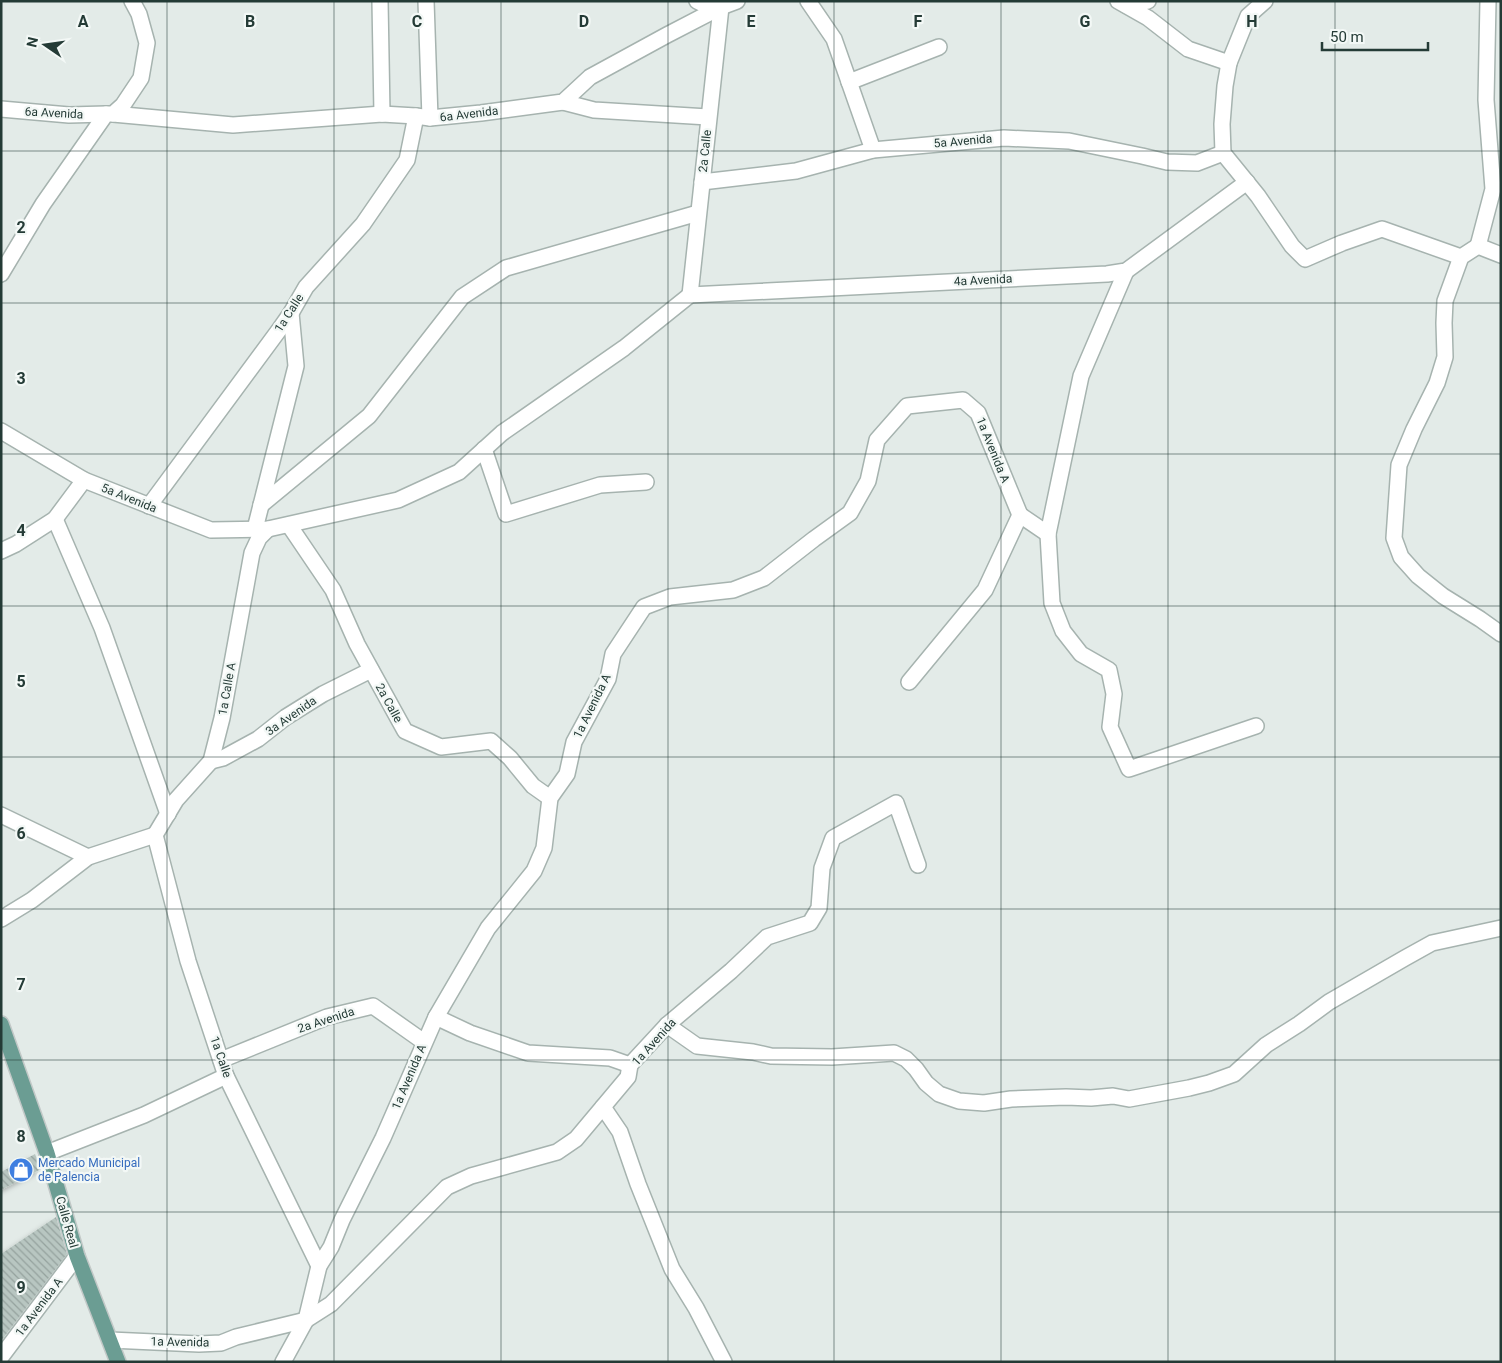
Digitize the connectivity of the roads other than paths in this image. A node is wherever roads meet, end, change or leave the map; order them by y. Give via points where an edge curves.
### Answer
1 (132, 1) edge
2 (380, 1) edge
3 (426, 1) edge
4 (697, 1) edge
5 (737, 1) edge
6 (808, 1) edge
7 (1148, 1) edge
8 (1265, 1) edge
9 (1488, 1) edge
10 (1122, 3) edge
11 (721, 7) junction
12 (939, 47) dead end
13 (1229, 63) junction
14 (849, 82) junction
15 (563, 102) junction
16 (1, 109) edge
17 (109, 114) junction
18 (382, 114) junction
19 (423, 117) junction
20 (708, 117) junction
21 (873, 150) junction
22 (1223, 153) junction
23 (702, 182) junction
24 (1247, 182) junction
25 (698, 213) junction
26 (1478, 246) junction
27 (1501, 255) edge
28 (1461, 257) junction
29 (1126, 271) junction
30 (1, 274) edge
31 (690, 295) junction
32 (291, 313) junction
33 (1, 431) edge
34 (484, 449) junction
35 (84, 480) junction
36 (646, 482) dead end
37 (261, 505) junction
38 (149, 506) junction
39 (1020, 515) junction
40 (55, 520) junction
41 (289, 524) junction
42 (262, 529) junction
43 (1048, 534) junction
44 (1, 551) edge
45 (1501, 634) edge
46 (371, 670) junction
47 (910, 682) dead end
48 (1256, 726) dead end
49 (211, 760) junction
50 (550, 798) junction
51 (168, 814) junction
52 (1, 815) edge
53 (155, 835) junction
54 (88, 857) junction
55 (918, 865) dead end
56 (1, 919) edge
57 (1501, 928) edge
58 (436, 1018) junction
59 (1, 1024) edge
60 (666, 1025) junction
61 (424, 1042) junction
62 (222, 1060) junction
63 (630, 1065) junction
64 (226, 1076) junction
65 (604, 1107) junction
66 (47, 1153) junction
67 (77, 1256) junction
68 (318, 1266) junction
69 (306, 1320) junction
70 (110, 1340) junction
71 (1, 1357) edge
72 (118, 1362) edge
73 (283, 1362) edge
74 (724, 1362) edge

1 - 17 street via 147,43 143,69 141,78 123,105
2 - 18 street
3 - 19 street, 1a Calle
4 - 11 street
5 - 11 street
6 - 14 street via 834,39
7 - 10 street
8 - 13 street via 1248,16
9 - 26 street via 1486,100 1493,190
10 - 13 street via 1148,18 1188,49
11 - 15 street via 590,77
11 - 20 street, 2a Calle
12 - 14 street
13 - 22 street via 1222,124
14 - 21 street
15 - 19 street, 6a Avenida
15 - 20 street via 594,110
16 - 17 street, 6a Avenida via 69,115
17 - 18 street, 6a Avenida via 233,125
17 - 30 street via 43,204
18 - 19 street, 6a Avenida
19 - 32 street, 1a Calle via 407,160 363,224 306,287
20 - 23 street, 2a Calle
21 - 22 street, 5a Avenida via 1004,138 1069,141 1167,162 1198,163
21 - 23 street, 5a Avenida via 796,171
22 - 24 street
23 - 25 street, 2a Calle
24 - 28 street via 1292,246 1305,259 1382,229
24 - 29 street, 4a Avenida
25 - 31 street, 2a Calle
25 - 37 street via 506,268 462,297 369,416
26 - 27 street
26 - 28 street
28 - 45 street via 1445,301 1445,357 1438,383 1398,465 1394,538 1401,557 1418,576
29 - 31 street, 4a Avenida
29 - 43 street via 1081,376
31 - 34 street, 5a Avenida via 624,348
32 - 37 street, 1a Calle A via 296,366
32 - 38 street, 1a Calle
33 - 35 street, 5a Avenida
34 - 36 street via 506,514 600,485
34 - 41 street, 5a Avenida via 459,472 398,500
35 - 38 street, 5a Avenida
35 - 40 street
37 - 42 street, 1a Calle A
38 - 42 street, 5a Avenida via 211,530
39 - 43 street
39 - 47 street via 985,590
39 - 50 street, 1a Avenida A via 978,413 963,400 907,406 878,440 868,481 850,513 764,578 732,590 670,597 644,607 613,654 608,679 574,742 567,774
40 - 44 street
40 - 51 street via 102,628
41 - 42 street, 5a Avenida
41 - 46 street, 2a Calle via 333,590
42 - 49 street, 1a Calle A via 252,553 222,718
43 - 48 street via 1052,603 1062,631 1081,654 1109,670 1114,694 1110,727 1130,769
46 - 49 street, 3a Avenida via 323,694 258,739 223,758
46 - 50 street, 2a Calle via 405,731 441,747 491,741 510,758 532,786
49 - 51 street, 1a Calle A
50 - 58 street, 1a Avenida A via 544,848 534,871 488,928
51 - 53 street, 1a Calle A
52 - 54 street
53 - 54 street
53 - 62 street, 1a Calle via 188,961
54 - 56 street via 32,900
55 - 60 street, 1a Avenida via 896,802 832,838 822,868 819,908 810,923 767,937
57 - 60 street via 1432,943 1329,1002 1266,1046 1234,1074 1196,1086 1137,1098 959,1101 939,1094 906,1059 894,1053 832,1058 771,1056 698,1046
58 - 61 street, 1a Avenida A
58 - 63 street via 528,1053 610,1058
59 - 66 main road, Calle Real
60 - 63 street, 1a Avenida
61 - 62 street, 2a Avenida via 373,1006 328,1017
61 - 68 street, 1a Avenida A via 383,1138 331,1247
62 - 64 street, 1a Calle
63 - 65 street, 1a Avenida via 628,1077
64 - 66 street via 144,1115
64 - 68 street, 1a Calle
65 - 69 street, 1a Avenida via 576,1139 557,1152 471,1176 447,1187 331,1304
65 - 74 street via 620,1132 672,1269
66 - 67 main road, Calle Real
67 - 70 main road, Calle Real
67 - 71 street, 1a Avenida A
68 - 69 street, 1a Avenida A
69 - 70 street, 1a Avenida via 221,1343
69 - 73 street, 1a Avenida
70 - 72 main road, Calle Real

